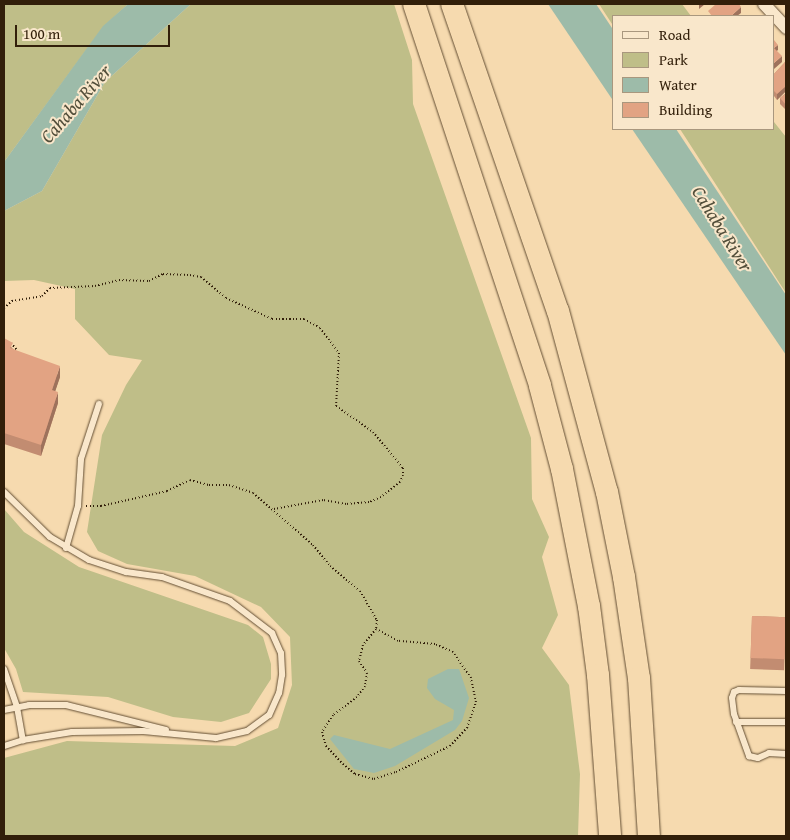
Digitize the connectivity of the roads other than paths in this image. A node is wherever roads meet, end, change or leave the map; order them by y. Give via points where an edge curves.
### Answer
1 (414, 4) edge
2 (452, 4) edge
3 (764, 4) edge
4 (774, 15) edge
5 (775, 16) edge
6 (786, 28) edge
7 (99, 404) dead end
8 (4, 492) edge
9 (66, 548) junction
10 (4, 669) edge
11 (786, 691) edge
12 (17, 707) junction
13 (4, 710) edge
14 (736, 722) junction
15 (786, 722) edge
16 (184, 735) junction
17 (23, 740) junction
18 (4, 746) edge
19 (786, 754) edge
20 (610, 836) edge
21 (649, 836) edge

1 - 20 highway via 540,386 562,469 587,596 598,676
2 - 21 highway via 558,311 607,492 639,678
3 - 4 street
5 - 6 street
7 - 9 lane via 81,459 78,506
8 - 9 lane via 36,526
9 - 16 lane via 107,567 162,577 230,601 272,633 281,653 282,676 279,693 269,715 247,731 216,738
10 - 12 lane
11 - 14 lane via 734,692
12 - 13 lane
12 - 16 lane via 40,704 85,709
12 - 17 lane
14 - 15 lane
14 - 19 lane via 749,756
16 - 17 lane via 72,732
17 - 18 lane

